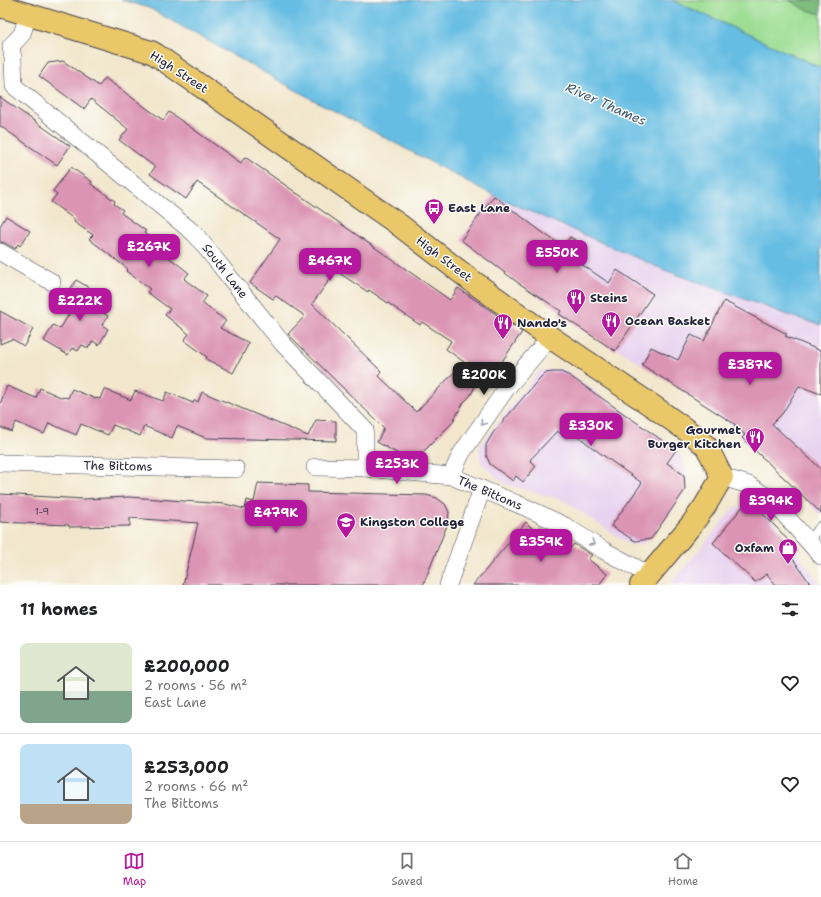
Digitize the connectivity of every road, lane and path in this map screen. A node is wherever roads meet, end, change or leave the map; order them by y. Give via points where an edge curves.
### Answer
1 (0, 6) edge
2 (28, 15) junction
3 (6, 45) edge
4 (0, 252) edge
5 (52, 282) dead end
6 (550, 337) junction
7 (0, 463) edge
8 (315, 467) dead end
9 (365, 468) junction
10 (236, 469) dead end
11 (452, 476) junction
12 (722, 477) junction
13 (482, 489) junction
14 (821, 526) edge
15 (808, 541) junction
16 (821, 556) edge
17 (644, 582) edge
18 (448, 585) edge

1 - 2 main road, High Street
2 - 3 street via 22,34
2 - 6 main road, High Street via 155,54 398,224
3 - 9 street, South Lane via 13,59 14,86 195,234 283,344 365,430
4 - 5 street
6 -> 11 street via 506,389 461,454
6 - 12 main road, High Street via 696,437 706,446
7 - 10 street, The Bittoms
8 - 9 street, The Bittoms
9 - 11 street, The Bittoms
11 - 13 street, The Bittoms
12 - 15 street via 749,485 764,495
12 - 17 main road via 692,524
13 -> 17 street, The Bittoms via 565,526 603,550
13 - 18 street
14 - 15 lane
15 - 16 street

